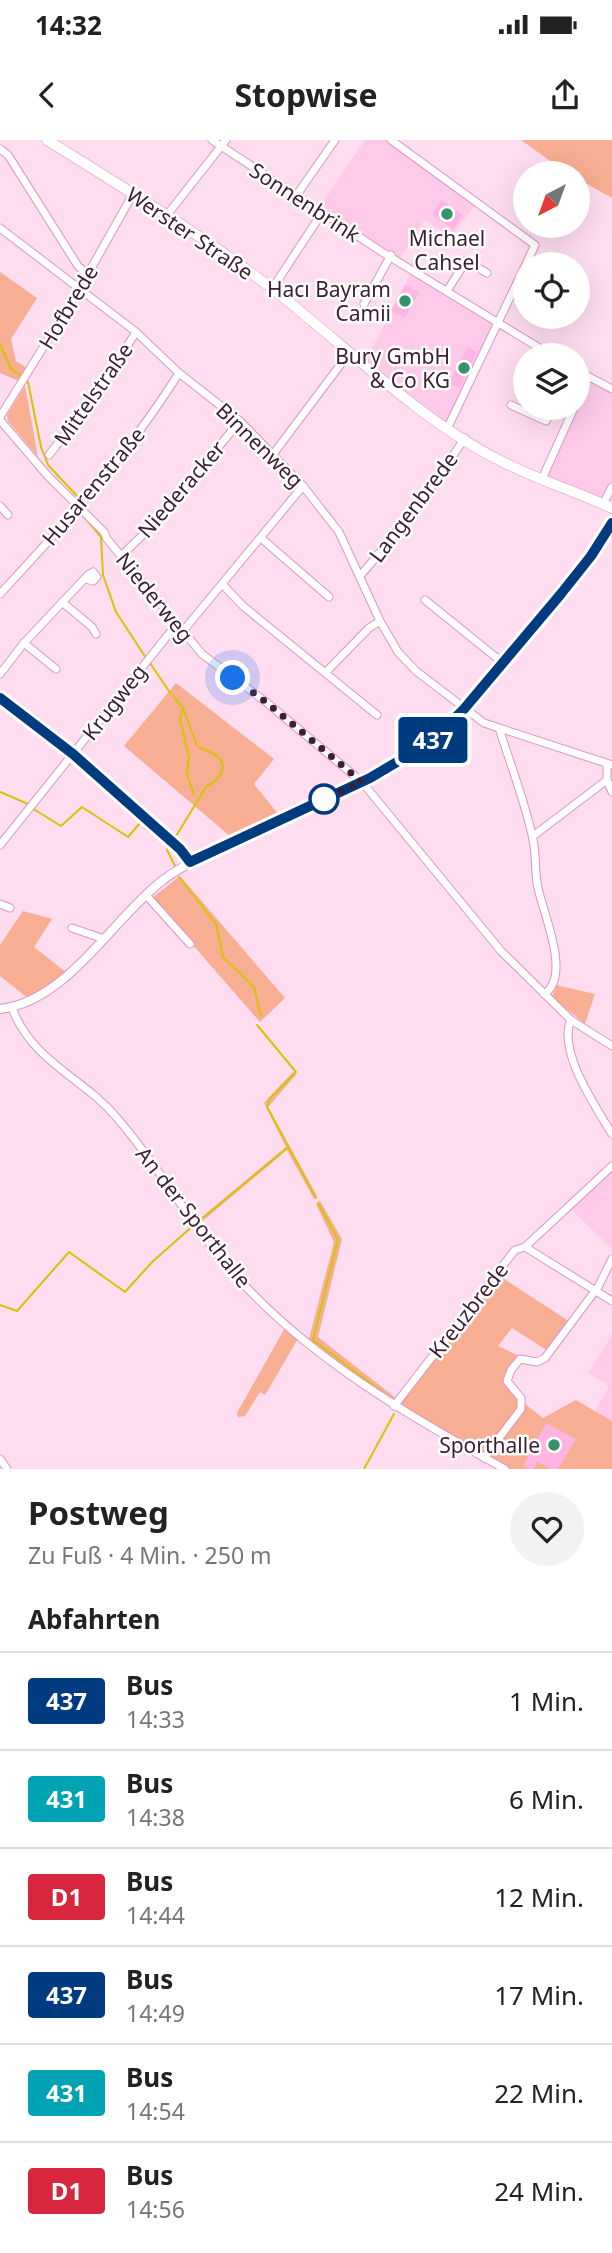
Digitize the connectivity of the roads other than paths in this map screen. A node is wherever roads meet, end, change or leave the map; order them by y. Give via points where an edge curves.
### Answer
1 (47, 140) edge
2 (212, 140) edge
3 (335, 140) edge
4 (391, 140) edge
5 (223, 143) edge
6 (0, 149) edge
7 (133, 194) junction
8 (296, 196) junction
9 (322, 212) junction
10 (167, 215) junction
11 (0, 228) edge
12 (531, 252) edge
13 (391, 255) junction
14 (487, 273) dead end
15 (88, 275) junction
16 (80, 288) junction
17 (272, 289) junction
18 (447, 291) junction
19 (513, 292) edge
20 (364, 304) dead end
21 (498, 325) junction
22 (136, 332) junction
23 (530, 343) edge
24 (350, 352) junction
25 (179, 373) junction
26 (590, 378) edge
27 (612, 389) edge
28 (0, 419) edge
29 (569, 420) edge
30 (240, 421) junction
31 (448, 427) junction
32 (465, 438) junction
33 (274, 453) junction
34 (49, 455) dead end
35 (542, 479) junction
36 (303, 486) junction
37 (612, 488) edge
38 (608, 506) edge
39 (81, 507) junction
40 (612, 523) edge
41 (261, 538) junction
42 (121, 556) junction
43 (360, 576) junction
44 (85, 579) dead end
45 (223, 585) junction
46 (0, 594) edge
47 (328, 597) dead end
48 (425, 600) dead end
49 (62, 602) junction
50 (380, 621) junction
51 (176, 625) junction
52 (183, 631) junction
53 (96, 634) dead end
54 (24, 643) junction
55 (503, 663) junction
56 (56, 669) dead end
57 (327, 672) junction
58 (0, 674) edge
59 (0, 698) edge
60 (464, 709) junction
61 (377, 715) dead end
62 (499, 728) junction
63 (73, 754) junction
64 (610, 764) edge
65 (607, 780) junction
66 (362, 782) junction
67 (612, 792) edge
68 (533, 836) junction
69 (0, 845) edge
70 (190, 862) junction
71 (146, 895) junction
72 (0, 904) edge
73 (10, 908) dead end
74 (72, 928) dead end
75 (104, 939) junction
76 (190, 944) dead end
77 (544, 994) junction
78 (12, 1008) junction
79 (0, 1009) edge
80 (571, 1020) junction
81 (612, 1046) edge
82 (612, 1134) edge
83 (612, 1166) edge
84 (525, 1247) junction
85 (612, 1259) edge
86 (595, 1291) junction
87 (612, 1301) edge
88 (394, 1406) junction
89 (484, 1458) junction
90 (0, 1459) edge
91 (7, 1469) edge
92 (505, 1469) edge

1 - 7 main road, Werster Straße
2 - 5 street, Sonnenbrink
3 - 8 street
4 - 12 street via 535,244
5 - 8 street, Sonnenbrink
5 - 10 street
6 - 15 street
7 - 10 main road, Werster Straße
7 - 15 street, Hofbrede
8 - 9 street, Sonnenbrink
9 - 13 street, Sonnenbrink
9 - 17 street
10 - 17 main road, Werster Straße
11 - 16 street, Binnenweg
13 - 18 street, Sonnenbrink
13 - 20 street
14 - 18 street via 466,261
15 - 16 street, Hofbrede
16 - 22 street, Binnenweg
16 - 28 street, Hofbrede
17 - 24 main road, Werster Straße
18 - 21 street, Sonnenbrink
19 - 21 street
21 - 23 street, Sonnenbrink
21 - 31 street
22 - 25 street, Binnenweg
22 - 34 street, Mittelstraße via 103,385
24 - 31 main road, Werster Straße
24 - 33 street
25 - 30 street, Binnenweg
25 - 39 street, Husarenstraße
26 - 27 street
28 - 39 street, Niederweg
29 - 35 street
30 - 33 street, Binnenweg
30 - 42 street, Niederacker via 155,523
31 - 32 main road, Werster Straße
32 - 35 main road, Werster Straße via 498,460
32 - 43 street, Langenbrede via 415,510
33 - 36 street, Binnenweg
35 - 38 main road, Werster Straße
36 - 41 street
36 - 43 street, Binnenweg via 339,532
37 - 38 street
39 - 42 street, Niederweg
39 - 46 street, Husarenstraße
40 - 55 street via 591,556
41 - 45 street
41 - 47 street
42 - 51 street, Niederweg
43 - 50 street, Binnenweg
44 - 49 street
45 - 52 street
45 - 57 street
48 - 55 street
49 - 53 street
49 - 54 street
50 - 57 street
50 - 60 street, Binnenweg via 408,664
51 - 52 street, Niederweg
51 - 63 street, Krugweg
52 - 66 street, Niederweg via 202,654
54 - 56 street
54 - 58 street
55 - 60 street
57 - 61 street
59 - 63 street
60 - 62 street, Binnenweg
60 - 66 street via 420,750
62 - 64 street, Binnenweg
62 - 68 street
63 - 69 street, Krugweg
63 - 70 street
64 - 65 street
65 - 67 street
65 - 68 street
66 - 70 street
66 - 77 street, Niederweg via 501,951
68 - 77 street via 538,887 556,961 554,981
70 - 71 street
71 - 75 street
71 - 76 street
72 - 73 street
74 - 75 street
75 - 78 street via 60,982
77 - 80 street, Niederweg
78 - 79 street
78 - 88 street, An der Sporthalle via 52,1064 117,1117 235,1275 289,1327
80 - 81 street, Niederweg
80 - 82 street via 567,1042 573,1061
83 - 84 street, Kreuzbrede
84 - 86 street
84 - 88 street, Kreuzbrede via 514,1250
85 - 86 street
86 - 87 street
86 - 89 street via 545,1358 537,1362 520,1359 511,1370 507,1381 521,1398 521,1409
88 - 89 street, An der Sporthalle
89 - 92 street, An der Sporthalle
90 - 91 street

